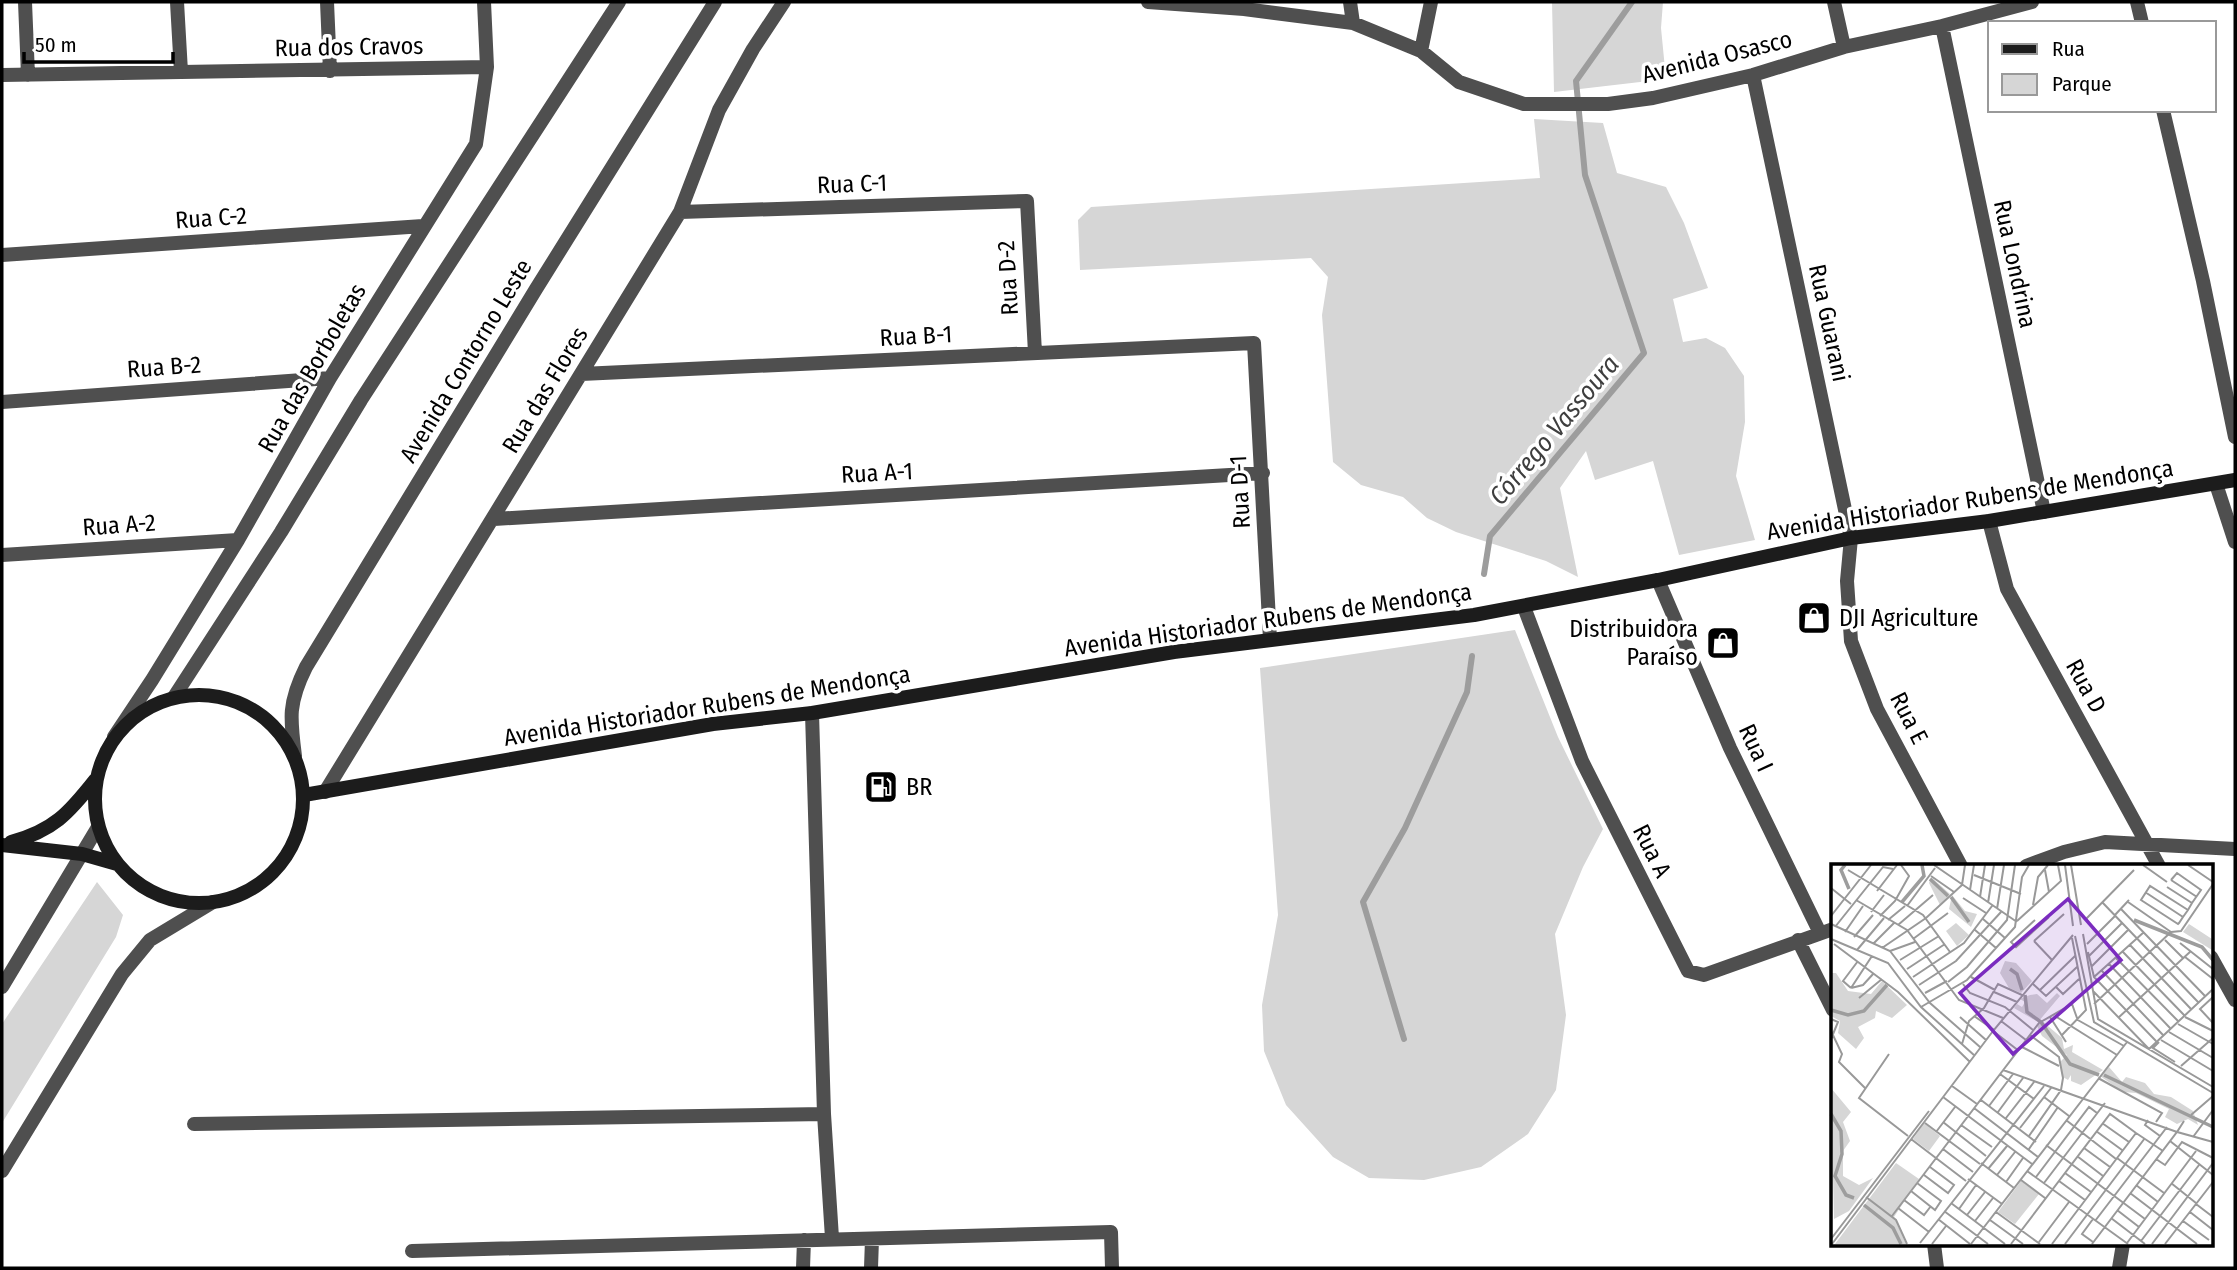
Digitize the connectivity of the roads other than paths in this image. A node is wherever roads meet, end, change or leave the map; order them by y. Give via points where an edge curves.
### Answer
1 (25, 2) edge
2 (177, 2) edge
3 (327, 2) edge
4 (484, 2) edge
5 (619, 2) edge
6 (715, 2) edge
7 (784, 2) edge
8 (1148, 2) edge
9 (1350, 2) edge
10 (1431, 2) edge
11 (1835, 2) edge
12 (2032, 2) edge
13 (2137, 2) edge
14 (1244, 6) edge
15 (2142, 21) edge
16 (1353, 23) junction
17 (1942, 26) junction
18 (1844, 47) junction
19 (1421, 51) junction
20 (487, 68) junction
21 (330, 71) junction
22 (181, 72) junction
23 (2, 75) edge
24 (29, 75) junction
25 (1753, 75) junction
26 (2163, 112) edge
27 (1027, 201) joint
28 (680, 212) junction
29 (423, 226) junction
30 (2, 255) edge
31 (1254, 343) joint
32 (1035, 353) junction
33 (581, 374) junction
34 (330, 378) junction
35 (2, 402) edge
36 (2235, 437) edge
37 (1262, 473) junction
38 (2235, 480) edge
39 (2216, 484) junction
40 (2044, 512) junction
41 (494, 519) junction
42 (1989, 521) junction
43 (1851, 538) junction
44 (239, 540) junction
45 (2235, 542) edge
46 (2, 555) edge
47 (1658, 580) junction
48 (1847, 581) joint
49 (1524, 607) junction
50 (1270, 639) junction
51 (174, 697) junction
52 (812, 713) junction
53 (114, 737) junction
54 (295, 756) junction
55 (95, 780) junction
56 (325, 793) junction
57 (304, 795) junction
58 (98, 827) junction
59 (2147, 844) junction
60 (2, 845) edge
61 (2235, 849) edge
62 (82, 854) junction
63 (1960, 864) edge
64 (2031, 864) edge
65 (2159, 864) edge
66 (119, 865) junction
67 (213, 902) junction
68 (1827, 931) edge
69 (1798, 940) junction
70 (2212, 959) edge
71 (2, 987) edge
72 (2235, 1000) edge
73 (1831, 1006) edge
74 (824, 1114) junction
75 (194, 1124) dead end
76 (2, 1171) edge
77 (832, 1238) junction
78 (872, 1239) junction
79 (804, 1240) junction
80 (1934, 1246) edge
81 (2123, 1246) edge
82 (412, 1251) dead end
83 (803, 1268) edge
84 (871, 1268) edge
85 (1112, 1268) edge
86 (1937, 1268) edge
87 (2119, 1268) edge

1 - 24 street
2 - 22 street
3 - 21 street
4 - 20 street, Rua das Borboletas
5 - 51 street
6 - 54 street, Avenida Contorno Leste via 306,667 291,705
7 - 28 street, Rua das Flores via 719,110
8 - 14 street, Avenida Osasco
9 - 16 street
10 - 19 street
11 - 18 street
12 - 17 street, Avenida Osasco
13 - 15 street
14 - 16 street, Avenida Osasco
16 - 19 street, Avenida Osasco
17 - 18 street, Avenida Osasco
17 - 40 street, Rua Londrina
18 - 25 street, Avenida Osasco
19 - 25 street, Avenida Osasco via 1459,82 1524,104 1653,98
20 - 21 street, Rua dos Cravos
20 - 29 street, Rua das Borboletas via 476,144
21 - 22 street, Rua dos Cravos
22 - 24 street, Rua dos Cravos
23 - 24 street, Rua dos Cravos
25 - 43 street, Rua Guarani
26 - 36 street
27 - 28 street, Rua C-1
27 - 32 street, Rua D-2
28 - 33 street, Rua das Flores
29 - 30 street, Rua C-2
29 - 34 street, Rua das Borboletas
31 - 32 street, Rua B-1
31 - 37 street, Rua D-1
32 - 33 street, Rua B-1
33 - 41 street, Rua das Flores
34 - 35 street, Rua B-2
34 - 44 street, Rua das Borboletas
37 - 41 street, Rua A-1
37 - 50 street, Rua D-1
38 - 39 main road, Avenida Historiador Rubens de Mendonça
39 - 40 main road, Avenida Historiador Rubens de Mendonça
39 - 45 street
40 - 42 main road, Avenida Historiador Rubens de Mendonça
41 - 56 street, Rua das Flores
42 - 43 main road, Avenida Historiador Rubens de Mendonça
42 - 59 street, Rua D via 2007,589
43 - 47 main road, Avenida Historiador Rubens de Mendonça
43 - 48 street, Rua Guarani
44 - 46 street, Rua A-2
44 - 53 street, Rua das Borboletas
47 - 49 main road, Avenida Historiador Rubens de Mendonça
47 - 68 street, Rua I via 1730,748
48 - 63 street, Rua E via 1851,641 1877,709
49 - 50 main road, Avenida Historiador Rubens de Mendonça
49 - 69 street, Rua A via 1581,761 1688,971 1704,975
50 - 52 main road, Avenida Historiador Rubens de Mendonça
51 - 53 main road via 133,716
51 - 54 main road via 219,696 251,707 277,729
52 - 56 main road, Avenida Historiador Rubens de Mendonça via 713,724
52 - 74 street
53 - 55 main road
54 - 57 main road
55 - 58 main road
55 - 60 main road via 49,828
56 - 57 main road, Avenida Historiador Rubens de Mendonça
57 - 67 main road via 298,833 279,867 238,896
58 - 62 street
58 - 66 main road
59 - 61 street
59 - 64 street via 2105,842
59 - 65 street, Rua D
60 - 62 main road
62 - 66 main road
62 - 71 street
66 - 67 main road via 158,895
67 - 76 street via 141,949
68 - 69 street, Rua A
69 - 73 street
70 - 72 street
74 - 75 street
74 - 77 street
77 - 78 street
77 - 79 street
78 - 84 street
78 - 85 street via 1111,1232
79 - 82 street
79 - 83 street
80 - 86 street
81 - 87 street

